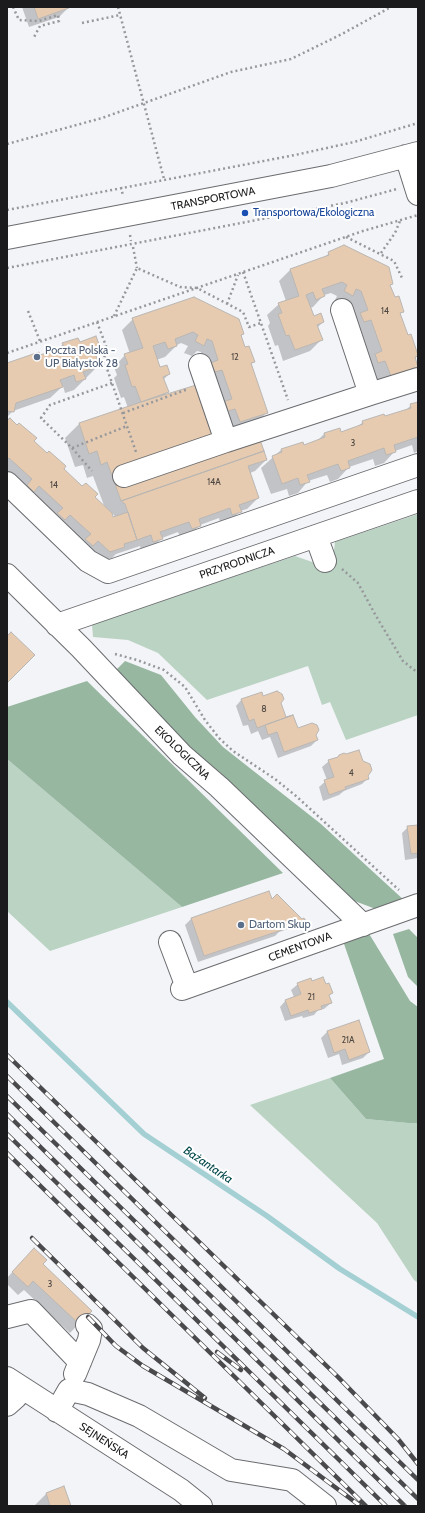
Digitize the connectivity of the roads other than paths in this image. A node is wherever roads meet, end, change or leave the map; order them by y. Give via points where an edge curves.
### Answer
1 (412, 154) edge
2 (416, 189) edge
3 (7, 238) edge
4 (342, 310) dead end
5 (203, 374) road end
6 (418, 379) edge
7 (370, 394) junction
8 (226, 441) junction
9 (418, 465) edge
10 (133, 473) road end
11 (7, 483) edge
12 (418, 501) edge
13 (316, 536) junction
14 (325, 561) road end
15 (7, 576) edge
16 (57, 625) junction
17 (417, 905) edge
18 (363, 925) junction
19 (170, 942) dead end
20 (7, 1317) edge
21 (87, 1325) dead end
22 (80, 1362) junction
23 (14, 1383) edge
24 (69, 1390) junction
25 (7, 1406) edge
26 (57, 1411) junction
27 (201, 1506) edge
28 (325, 1506) edge

1 - 2 street
1 - 3 street, TRANSPORTOWA via 331,176
4 - 7 street
5 - 8 street
6 - 7 street
7 - 8 street
8 - 10 street
9 - 11 street via 108,572 88,562
12 - 13 street, PRZYRODNICZA
13 - 14 street
13 - 16 street, PRZYRODNICZA
15 - 16 street, EKOLOGICZNA
16 - 18 street, EKOLOGICZNA via 182,755 219,787
17 - 18 street, CEMENTOWA
18 - 19 street, CEMENTOWA via 184,988
20 - 22 street via 31,1311
21 - 22 street via 91,1329 89,1340
22 - 24 street
23 - 25 street via 16,1396
23 - 26 street, SEJNEŃSKA
24 - 26 street
24 - 28 street via 88,1394 139,1416 231,1470 292,1480
26 - 27 street, SEJNEŃSKA via 181,1490

